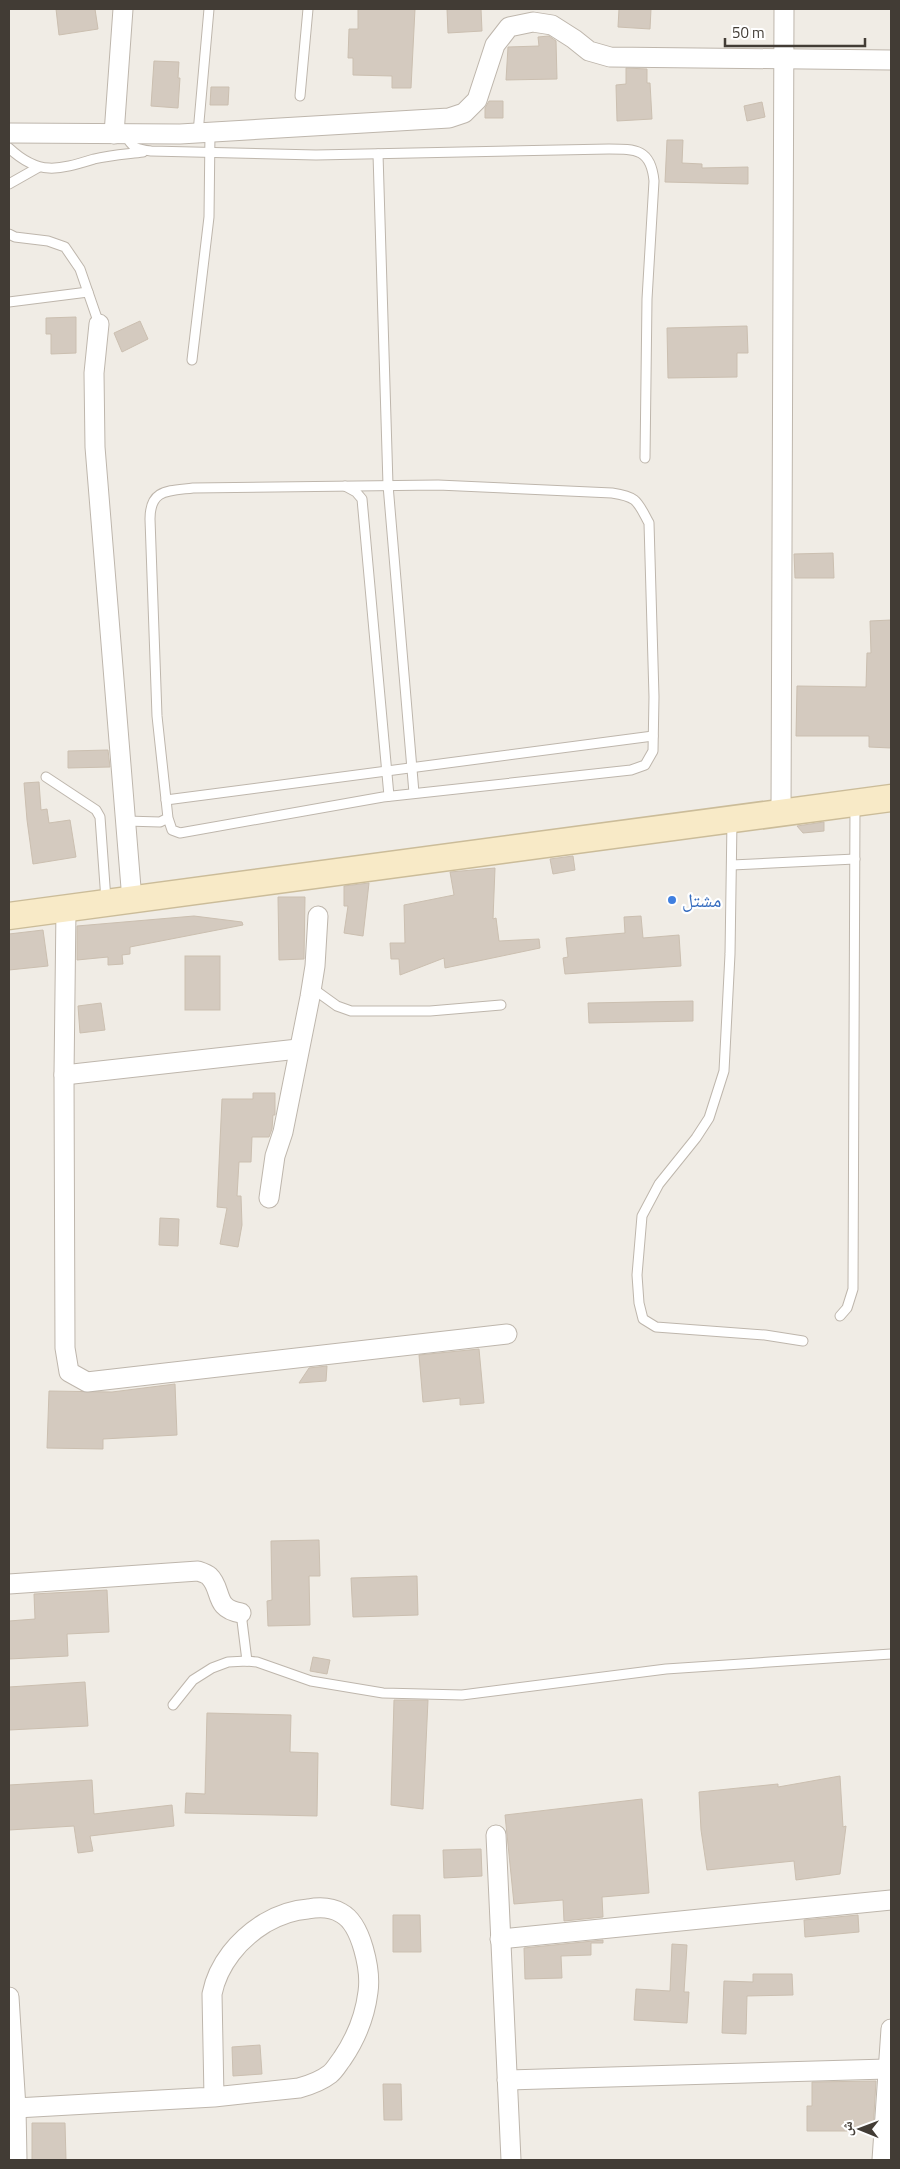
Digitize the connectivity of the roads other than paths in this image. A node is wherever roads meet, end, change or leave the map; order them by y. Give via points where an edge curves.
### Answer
1 (123, 9) edge
2 (209, 9) edge
3 (308, 9) edge
4 (784, 9) edge
5 (785, 59) junction
6 (891, 60) edge
7 (300, 96) dead end
8 (204, 132) junction
9 (9, 133) edge
10 (119, 134) junction
11 (9, 148) edge
12 (151, 151) junction
13 (210, 153) junction
14 (378, 154) junction
15 (39, 167) junction
16 (9, 184) edge
17 (9, 234) edge
18 (88, 292) junction
19 (9, 302) edge
20 (99, 324) joint
21 (192, 360) dead end
22 (645, 458) dead end
23 (343, 485) junction
24 (388, 485) junction
25 (653, 736) junction
26 (412, 767) junction
27 (387, 771) junction
28 (46, 777) dead end
29 (414, 793) junction
30 (389, 796) junction
31 (891, 798) edge
32 (166, 800) junction
33 (855, 804) junction
34 (782, 814) junction
35 (168, 818) junction
36 (126, 821) junction
37 (732, 821) junction
38 (855, 859) junction
39 (732, 865) junction
40 (132, 900) junction
41 (106, 903) junction
42 (66, 909) junction
43 (9, 916) edge
44 (318, 916) dead end
45 (312, 988) junction
46 (501, 1006) dead end
47 (298, 1049) junction
48 (64, 1075) junction
49 (269, 1198) dead end
50 (840, 1316) dead end
51 (507, 1334) dead end
52 (803, 1341) dead end
53 (9, 1584) edge
54 (241, 1613) joint
55 (891, 1654) edge
56 (247, 1660) junction
57 (173, 1705) dead end
58 (496, 1835) dead end
59 (891, 1900) edge
60 (500, 1939) junction
61 (9, 1997) edge
62 (891, 2029) edge
63 (887, 2069) junction
64 (507, 2080) junction
65 (214, 2097) junction
66 (16, 2108) junction
67 (14, 2160) edge
68 (511, 2160) edge
69 (882, 2160) edge

1 - 10 street
2 - 8 lane
3 - 7 lane
4 - 5 street
5 - 6 street
5 - 8 street via 610,57 588,51 552,25 533,22 509,27 495,45 477,100 464,113 449,118
5 - 34 street
8 - 10 street
8 - 13 lane
9 - 10 street
10 - 12 lane via 130,145
11 - 15 lane via 26,163
12 - 13 lane
12 - 15 lane via 94,159 62,168
13 - 14 lane
13 - 21 lane via 209,217
14 - 22 lane via 634,149 648,158 654,181 647,299
14 - 24 lane
15 - 16 lane
17 - 18 lane via 65,247 80,269
18 - 19 lane
18 - 20 lane
20 - 36 street via 94,373 95,447
23 - 24 lane
23 - 27 lane via 362,499
23 - 32 lane via 193,488 165,492 155,497 150,506 157,716
24 - 25 lane via 535,489 631,496 649,523
24 - 26 lane
25 - 26 lane
25 - 29 lane via 650,757 645,765 631,770
26 - 27 lane
26 - 29 lane
27 - 30 lane
27 - 32 lane
28 - 41 lane via 96,810 100,817
29 - 30 lane
30 - 35 lane via 180,833 172,830
31 - 33 main road
32 - 35 lane
33 - 34 main road
33 - 38 lane
34 - 37 main road
35 - 36 lane via 153,823
36 - 40 street
37 - 39 lane
37 - 40 main road
38 - 39 lane
38 - 50 lane via 853,1289 847,1308
39 - 52 lane via 724,1071 709,1118 659,1184 642,1216 637,1274 639,1303 643,1319 656,1327
40 - 41 main road
41 - 42 main road
42 - 43 main road
42 - 48 street
44 - 45 street
45 - 46 lane via 351,1012
45 - 47 street
47 - 48 street
47 - 49 street
48 - 51 street via 65,1348 69,1372 87,1382
53 - 54 street via 198,1571 210,1577 224,1606
54 - 56 lane
55 - 56 lane via 666,1669 462,1695 383,1693 311,1681
56 - 57 lane via 212,1668 193,1680
58 - 60 street
59 - 60 street
60 - 64 street
61 - 66 street
62 - 63 street
63 - 64 street
63 - 69 street
64 - 68 street
65 - 65 street via 212,1994 221,1966 256,1929 275,1917 293,1910 316,1908 343,1914 356,1930 362,1945 368,1972 368,1992 362,2021 332,2073 300,2088
65 - 66 street
66 - 67 street

